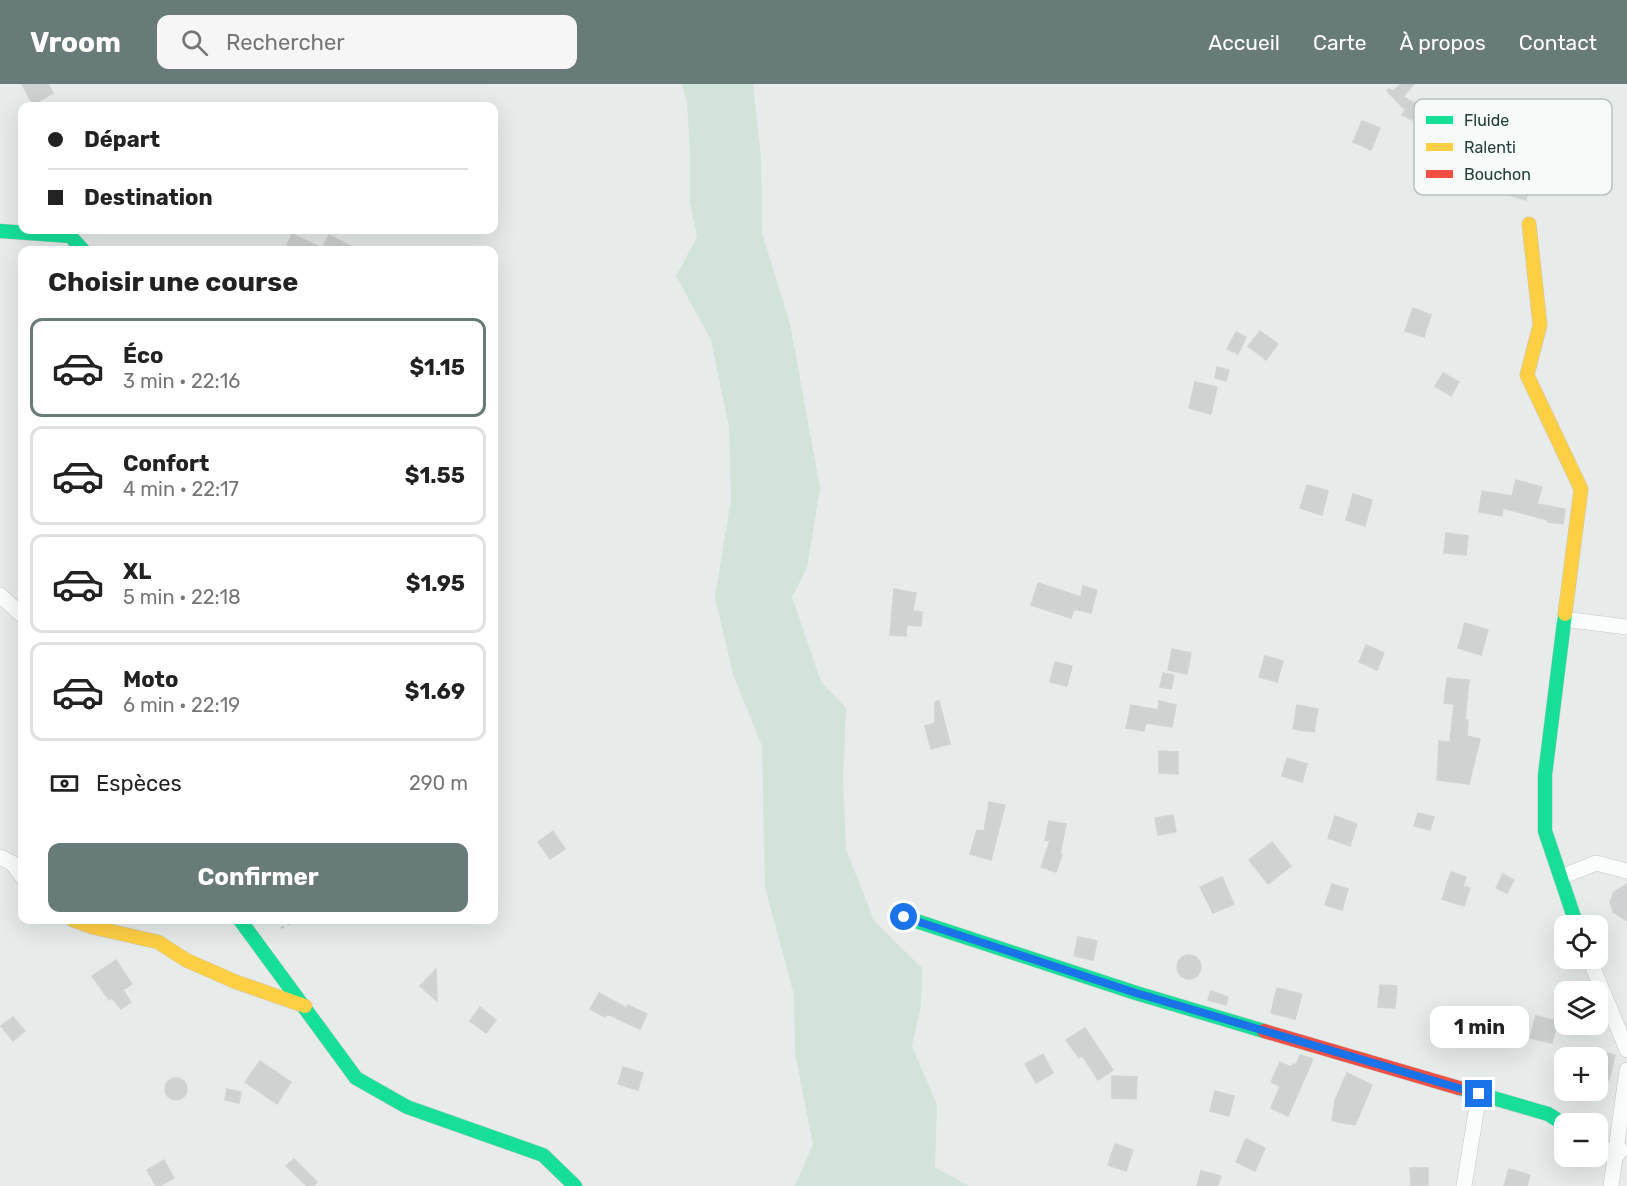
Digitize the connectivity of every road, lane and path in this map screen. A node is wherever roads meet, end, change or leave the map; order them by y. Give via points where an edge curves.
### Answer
1 (1529, 224) dead end
2 (0, 231) edge
3 (18, 233) edge
4 (35, 234) edge
5 (79, 246) edge
6 (0, 595) edge
7 (18, 611) edge
8 (1563, 619) junction
9 (1627, 627) edge
10 (0, 857) edge
11 (1627, 871) edge
12 (18, 872) edge
13 (1561, 877) junction
14 (1573, 915) edge
15 (904, 917) dead end
16 (84, 924) edge
17 (243, 924) edge
18 (288, 924) edge
19 (281, 928) dead end
20 (1594, 969) edge
21 (305, 1006) junction
22 (1627, 1050) edge
23 (1627, 1070) edge
24 (1479, 1094) junction
25 (1554, 1118) edge
26 (1627, 1144) edge
27 (1608, 1151) edge
28 (1616, 1156) junction
29 (575, 1186) edge
30 (1464, 1186) edge
31 (1611, 1186) edge

1 - 8 street via 1540,325 1527,375 1581,489
2 - 3 street
4 - 5 street via 70,237
6 - 7 street
8 - 9 street
8 - 13 street via 1545,775 1545,831
10 - 12 street
11 - 13 street via 1596,863
13 - 14 street
15 - 24 street via 1136,993
16 - 21 street via 158,942 186,960 236,982
17 - 21 street
18 - 19 path
20 - 22 street
21 - 29 street via 356,1078 407,1107 543,1155
23 - 28 street
24 - 25 street
24 - 30 street
26 - 28 street
27 - 28 street
28 - 31 street

